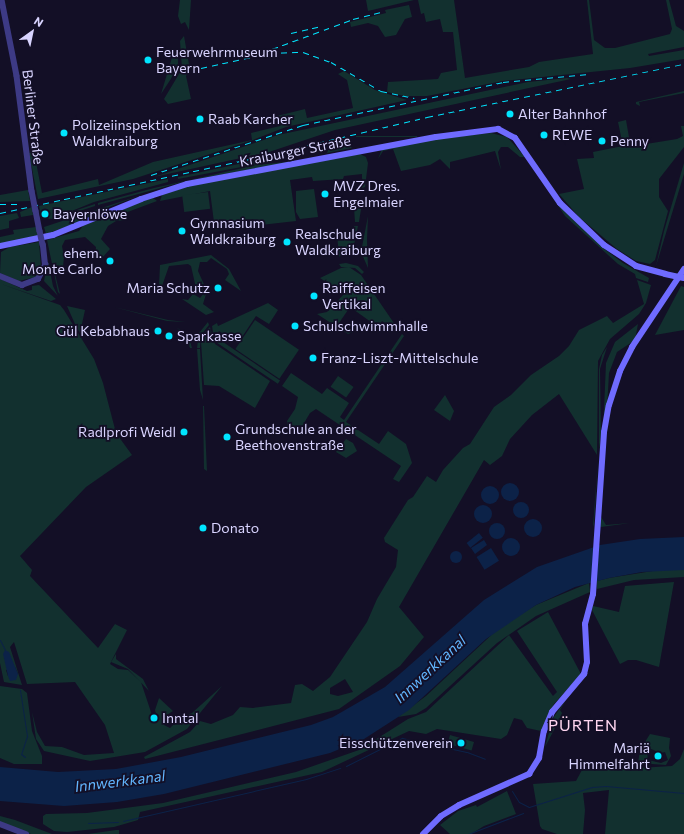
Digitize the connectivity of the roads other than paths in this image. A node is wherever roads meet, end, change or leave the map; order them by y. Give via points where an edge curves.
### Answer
1 (2, 0) edge
2 (8, 245) junction
3 (0, 246) edge
4 (0, 250) edge
5 (684, 269) edge
6 (0, 276) edge
7 (684, 278) edge
8 (0, 824) edge
9 (26, 834) edge
10 (423, 834) edge

1 - 6 street, Berliner Straße, bridge via 17,76 32,191 45,265 38,279 22,285
2 - 3 main road, Kraiburger Straße
2 - 4 street
2 - 7 main road, Kraiburger Straße, bridge via 62,232 141,198 187,184 436,137 502,130 513,137 560,203 616,254 636,266
5 - 10 main road via 632,346 615,384 604,432 593,592 585,624 585,671 552,712 534,767 518,781 473,798 446,812
8 - 9 street

